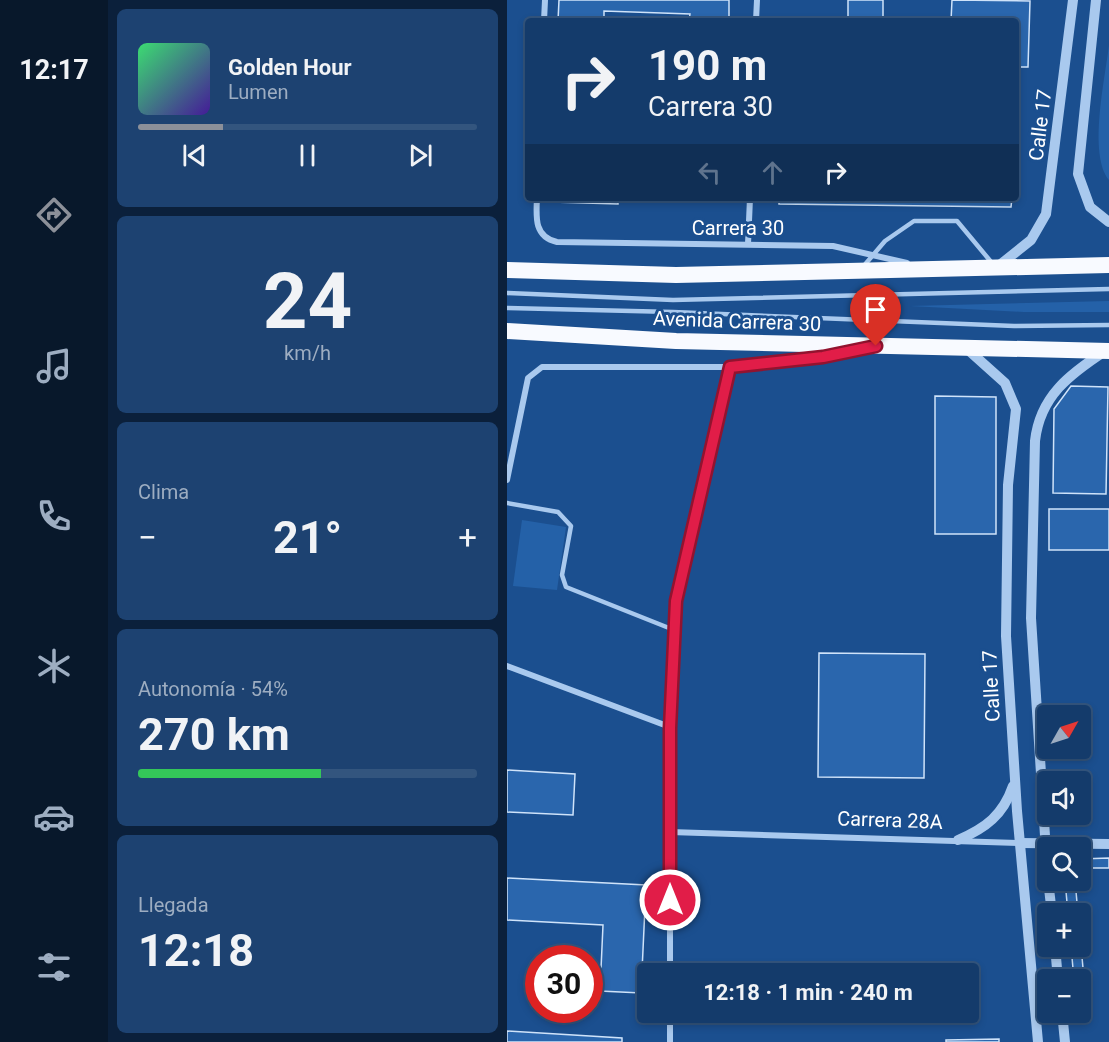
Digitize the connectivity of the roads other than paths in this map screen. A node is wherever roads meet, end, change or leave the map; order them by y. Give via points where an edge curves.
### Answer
1 (545, 0) edge
2 (757, 0) edge
3 (1073, 0) edge
4 (1096, 0) edge
5 (544, 18) edge
6 (756, 18) edge
7 (537, 201) edge
8 (750, 201) edge
9 (1109, 222) edge
10 (748, 244) junction
11 (870, 255) junction
12 (1108, 265) edge
13 (995, 268) junction
14 (933, 269) junction
15 (507, 270) edge
16 (859, 271) junction
17 (1109, 289) edge
18 (507, 293) edge
19 (507, 308) edge
20 (1109, 325) edge
21 (507, 331) edge
22 (876, 346) junction
23 (966, 348) junction
24 (1108, 350) edge
25 (730, 367) junction
26 (507, 480) edge
27 (507, 503) edge
28 (674, 630) junction
29 (507, 666) edge
30 (670, 728) junction
31 (1015, 783) junction
32 (670, 832) junction
33 (1045, 837) edge
34 (959, 840) junction
35 (1020, 843) junction
36 (1037, 844) edge
37 (1091, 844) edge
38 (1109, 844) edge
39 (670, 963) edge
40 (670, 1023) edge
41 (1063, 1023) edge
42 (670, 1042) edge
43 (1038, 1042) edge
44 (1065, 1042) edge

1 - 5 street
2 - 6 street
3 - 13 street, Calle 17 via 1046,214 1031,240
4 - 9 street via 1078,174 1090,207
7 - 10 street, Carrera 30 via 536,219 541,235 557,242
8 - 10 street
10 - 11 street, Carrera 30 via 833,246
11 - 13 lane via 896,231 914,221 957,221
11 - 14 street, Carrera 30
11 - 16 lane
12 - 13 highway
13 - 14 highway
14 - 16 highway
15 - 16 highway via 676,275
17 - 18 lane via 673,300
19 - 20 lane via 1014,326
21 - 22 highway, Avenida Carrera 30 via 675,341
22 - 23 highway, Avenida Carrera 30
22 - 25 street via 823,357
23 - 24 highway, Avenida Carrera 30
23 - 31 street, Calle 17 via 1005,383 1016,409 1008,485 1005,589
24 - 33 street via 1057,387 1041,413 1036,434 1030,596
25 - 26 street via 546,366 533,372 528,378
25 - 28 street via 676,601
27 - 28 lane via 558,512 571,526 562,575 566,587
28 - 30 street
29 - 30 street
30 - 32 street
31 - 34 street via 993,821
31 - 35 street, Calle 17
32 - 34 street, Carrera 28A
32 - 39 street
34 - 35 street, Carrera 28A
35 - 36 street, Carrera 28A
35 - 43 street, Calle 17
37 - 38 street, Carrera 28A
40 - 42 street
41 - 44 street

